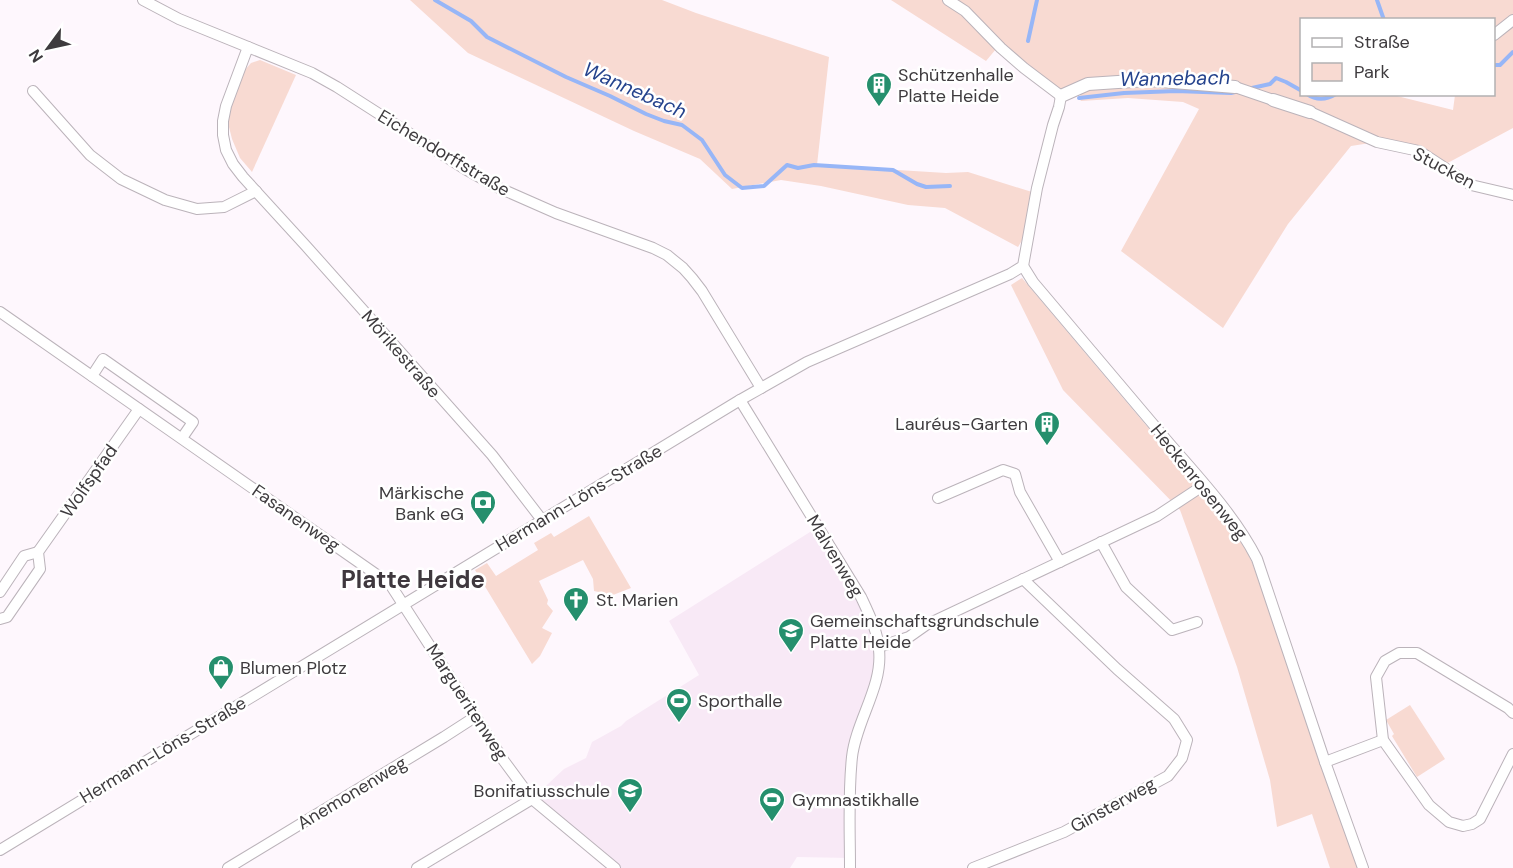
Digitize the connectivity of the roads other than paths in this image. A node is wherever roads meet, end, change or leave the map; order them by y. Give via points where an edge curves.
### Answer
1 (143, 0) edge
2 (948, 0) edge
3 (1513, 20) edge
4 (1495, 34) edge
5 (248, 47) junction
6 (1235, 87) joint
7 (33, 91) dead end
8 (1061, 96) junction
9 (1273, 100) joint
10 (1310, 112) joint
11 (256, 192) junction
12 (1513, 195) edge
13 (1023, 266) junction
14 (0, 312) edge
15 (92, 376) junction
16 (761, 388) junction
17 (740, 400) junction
18 (139, 408) junction
19 (182, 438) junction
20 (1204, 484) junction
21 (938, 498) dead end
22 (542, 520) junction
23 (1101, 542) junction
24 (39, 552) junction
25 (1060, 562) junction
26 (1023, 579) junction
27 (0, 592) edge
28 (404, 604) junction
29 (0, 619) edge
30 (1197, 622) dead end
31 (879, 647) junction
32 (1513, 713) edge
33 (475, 717) junction
34 (1383, 740) junction
35 (1513, 754) edge
36 (1325, 762) junction
37 (532, 799) junction
38 (0, 850) edge
39 (228, 868) edge
40 (417, 868) edge
41 (615, 868) edge
42 (850, 868) edge
43 (973, 868) edge
44 (1363, 868) edge

1 - 5 street, Eichendorffstraße
2 - 8 street
3 - 4 street
5 - 11 street, Mörikestraße via 225,106 223,135 233,164
5 - 16 street, Eichendorffstraße via 337,87 496,187 667,255 702,291
6 - 8 street via 1148,80 1088,84
6 - 9 street
7 - 11 street via 90,155 121,179 165,200 197,209 224,207
8 - 13 street via 1037,188
9 - 10 street
10 - 12 street, Stucken via 1377,142 1419,151 1471,185
11 - 22 street, Mörikestraße via 492,455
13 - 16 street, Hermann-Löns-Straße via 807,362
13 - 20 street, Heckenrosenweg
14 - 15 street, Fasanenweg
15 - 18 street, Fasanenweg
15 - 19 street via 103,359 193,422
16 - 17 street, Hermann-Löns-Straße
17 - 22 street, Hermann-Löns-Straße
17 - 31 street, Malvenweg via 861,597
18 - 19 street, Fasanenweg
18 - 24 street, Wolfspfad
19 - 28 street, Fasanenweg via 386,580
20 - 23 street via 1158,516
20 - 36 street, Heckenrosenweg via 1239,528 1257,559
21 - 25 street via 1003,470 1015,474 1020,492
22 - 28 street, Hermann-Löns-Straße
23 - 25 street
23 - 30 street via 1126,587 1172,630
24 - 27 street, Wolfspfad via 24,555
24 - 29 street, Wolfspfad via 40,569 7,617
25 - 26 street
26 - 31 street via 909,637
26 - 43 street, Ginsterweg via 1174,719 1187,741 1182,758 1168,776 1064,832
28 - 33 street, Margueritenweg
28 - 38 street, Hermann-Löns-Straße
31 - 42 street, Malvenweg via 879,668 852,756
32 - 34 street via 1417,653 1400,653 1385,661 1376,677
33 - 37 street, Margueritenweg
33 - 39 street, Anemonenweg
34 - 35 street via 1429,805 1449,822 1462,826 1480,819
34 - 36 street
36 - 44 street, Heckenrosenweg
37 - 40 street
37 - 41 street, Margueritenweg

